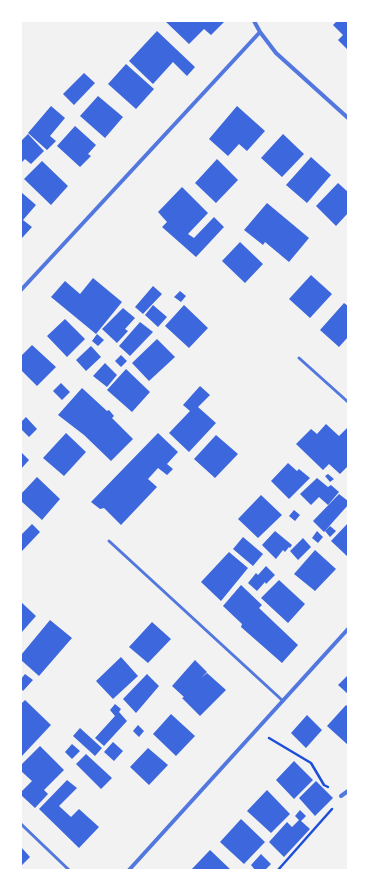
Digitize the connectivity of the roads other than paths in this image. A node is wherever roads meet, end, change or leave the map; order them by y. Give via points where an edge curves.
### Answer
1 (254, 21) edge
2 (260, 32) junction
3 (348, 118) edge
4 (21, 290) edge
5 (299, 358) dead end
6 (348, 402) edge
7 (109, 541) dead end
8 (348, 629) edge
9 (283, 701) junction
10 (348, 791) edge
11 (341, 796) road end
12 (21, 824) edge
13 (68, 870) edge
14 (129, 870) edge

1 - 2 street
2 - 3 street via 276,52
2 - 4 street
5 - 6 lane
7 - 9 lane
8 - 9 street
9 - 14 street
10 - 11 street
12 - 13 lane

